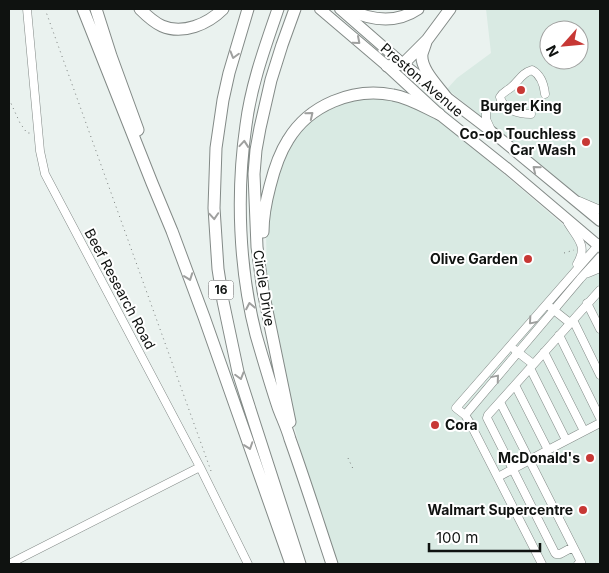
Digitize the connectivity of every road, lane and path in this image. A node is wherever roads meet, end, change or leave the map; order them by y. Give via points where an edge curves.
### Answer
1 (27, 9) edge
2 (45, 9) edge
3 (83, 9) edge
4 (96, 9) edge
5 (140, 9) edge
6 (223, 9) edge
7 (248, 9) edge
8 (278, 9) edge
9 (295, 9) edge
10 (320, 9) edge
11 (340, 9) edge
12 (347, 9) edge
13 (418, 9) edge
14 (450, 9) edge
15 (427, 40) junction
16 (403, 64) junction
17 (387, 66) junction
18 (546, 94) dead end
19 (446, 97) junction
20 (9, 99) edge
21 (486, 103) dead end
22 (439, 114) junction
23 (531, 114) dead end
24 (492, 132) junction
25 (39, 133) junction
26 (574, 199) junction
27 (600, 210) edge
28 (563, 216) junction
29 (600, 221) edge
30 (172, 231) junction
31 (600, 245) edge
32 (577, 249) dead end
33 (564, 253) dead end
34 (600, 257) edge
35 (600, 268) edge
36 (575, 271) junction
37 (580, 278) junction
38 (600, 290) edge
39 (263, 291) junction
40 (587, 303) junction
41 (547, 304) junction
42 (554, 309) junction
43 (571, 321) junction
44 (600, 329) edge
45 (559, 336) junction
46 (510, 346) junction
47 (518, 352) junction
48 (544, 352) junction
49 (532, 366) junction
50 (600, 375) edge
51 (515, 385) junction
52 (500, 402) junction
53 (465, 415) junction
54 (600, 418) edge
55 (600, 423) edge
56 (584, 431) junction
57 (290, 436) junction
58 (566, 440) junction
59 (548, 450) junction
60 (206, 455) dead end
61 (348, 458) dead end
62 (529, 460) junction
63 (200, 467) junction
64 (512, 469) junction
65 (354, 471) dead end
66 (498, 477) junction
67 (573, 547) junction
68 (9, 564) edge
69 (248, 564) edge
70 (291, 564) edge
71 (300, 564) edge
72 (332, 564) edge
73 (542, 564) edge
74 (580, 564) edge

1 - 25 street, Beef Research Road
2 - 60 path
3 - 30 highway
4 - 30 highway
5 - 6 highway via 154,22 173,29 205,23
7 -> 71 highway, 16 via 229,73 216,148 214,208 218,269 238,372
57 -> 8 highway, Circle Drive / 16 via 269,381 256,334 241,241 242,163 249,104 260,58
9 - 39 highway via 271,80 256,150 257,247
10 -> 17 main road, Preston Avenue
11 - 16 main road, Preston Avenue
12 - 13 highway via 372,18 391,19
14 - 15 highway
15 - 16 highway
15 - 19 highway via 422,55 424,65
16 - 17 highway
16 - 19 main road, Preston Avenue
17 - 22 main road, Preston Avenue
18 - 23 street via 538,74 529,70 500,97 509,109
19 - 24 main road, Preston Avenue
20 - 25 path via 27,133
21 - 24 street via 486,119
22 - 28 main road, Preston Avenue
39 -> 22 highway via 263,227 268,191 284,147 304,121 333,101 371,92 405,98
26 -> 24 main road, Preston Avenue
25 - 63 street, Beef Research Road via 45,174
26 - 27 street
26 - 29 main road, Preston Avenue
28 - 31 main road, Preston Avenue
28 - 36 street via 582,248
30 -> 70 highway
31 - 36 street
32 - 33 path
34 - 37 street
35 - 37 street
36 - 41 street
37 - 42 street
38 - 40 street
39 - 57 highway via 290,421
40 - 43 street
40 - 44 street
41 - 42 street
41 -> 46 street
42 - 43 street
42 - 47 street
43 - 45 street
43 - 50 street
45 - 48 street
45 - 54 street
46 - 47 street
46 - 53 street via 456,408
47 - 49 street
53 -> 47 street
48 - 49 street
48 - 56 street
49 - 51 street
49 - 58 street
51 - 52 street
51 - 59 street
52 - 62 street
52 - 64 street via 487,418
53 - 66 street
55 - 56 street
56 - 58 street
57 - 72 highway, Circle Drive / 16
58 - 59 street
59 - 62 street
61 - 65 path
62 - 64 street
62 - 67 street
63 - 68 street
63 - 69 street, Beef Research Road
64 - 66 street
64 - 67 street via 556,554
66 - 73 street
67 - 74 street

